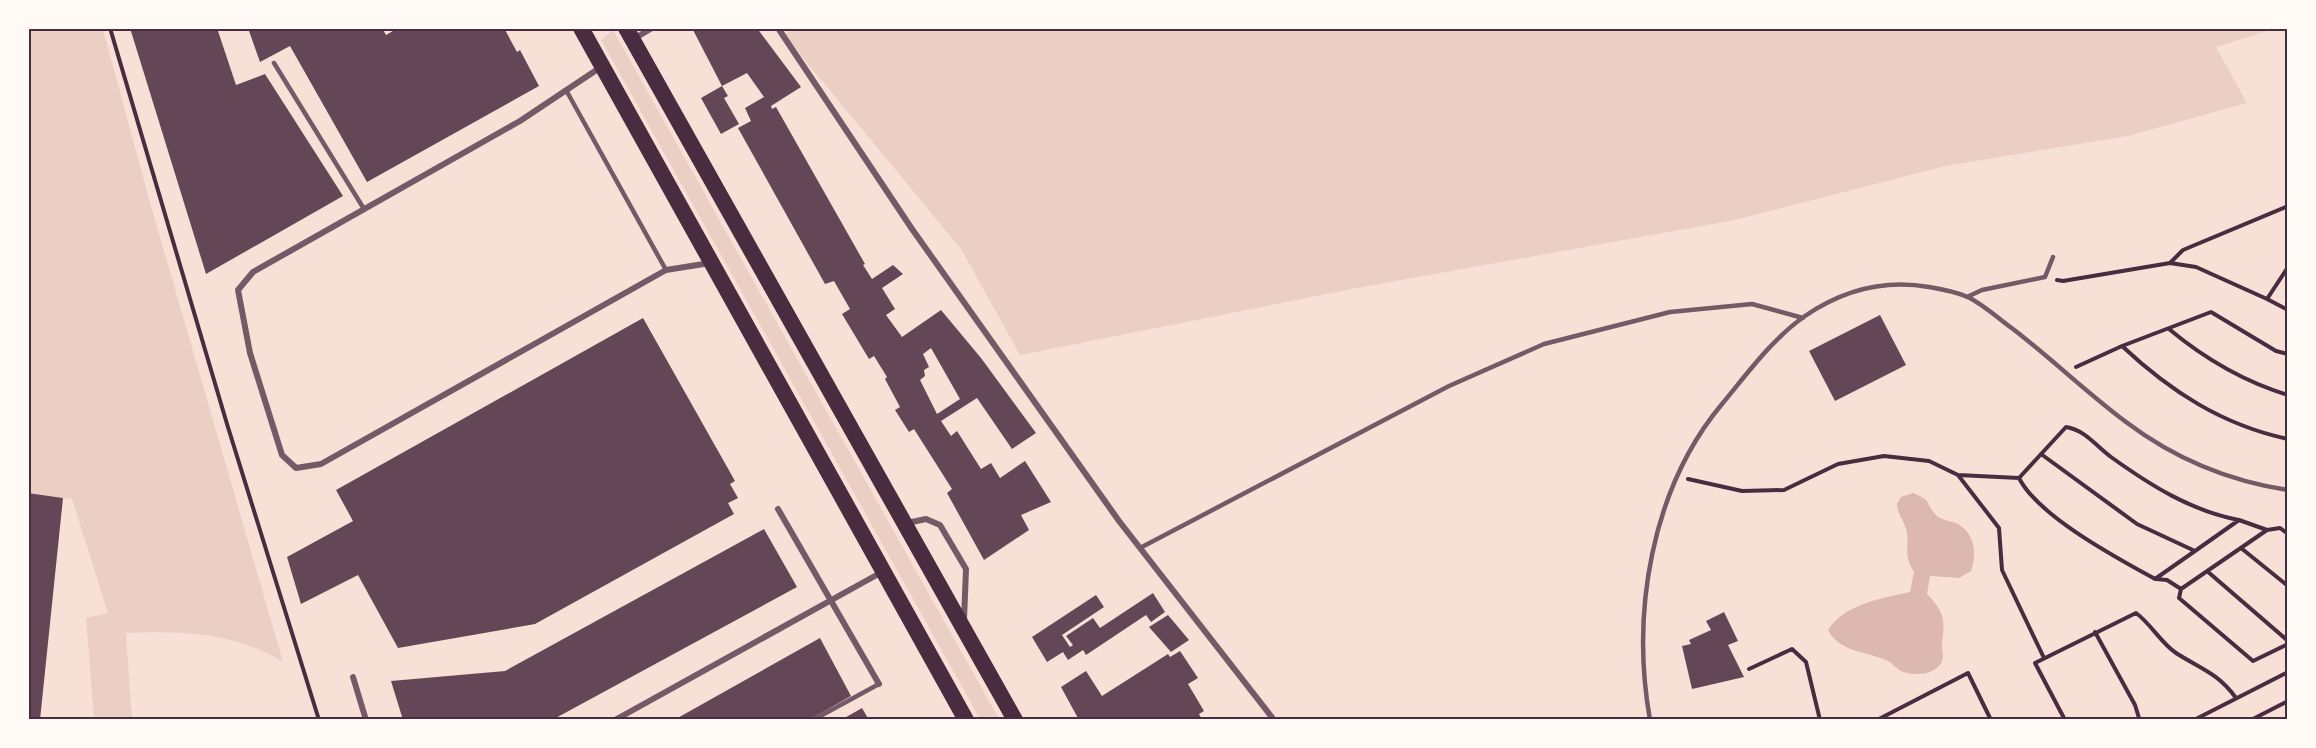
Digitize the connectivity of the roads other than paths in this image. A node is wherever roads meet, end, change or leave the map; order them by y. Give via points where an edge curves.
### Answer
1 (581, 28) edge
2 (652, 28) edge
3 (778, 28) edge
4 (629, 34) edge
5 (274, 63) dead end
6 (602, 66) junction
7 (566, 90) junction
8 (364, 209) junction
9 (2053, 257) dead end
10 (712, 263) junction
11 (666, 270) junction
12 (1967, 297) junction
13 (1803, 318) junction
14 (2288, 490) edge
15 (777, 509) dead end
16 (904, 523) junction
17 (1140, 548) junction
18 (884, 572) junction
19 (832, 600) junction
20 (964, 629) junction
21 (352, 677) dead end
22 (879, 684) joint
23 (366, 720) edge
24 (615, 720) edge
25 (813, 720) edge
26 (966, 720) edge
27 (1015, 720) edge
28 (1274, 720) edge
29 (1650, 720) edge

1 - 6 highway
2 - 4 street
3 - 17 street via 912,229
4 - 16 highway
5 - 8 lane
6 - 7 street
6 - 10 highway
7 - 8 street via 520,121
7 - 11 lane
8 - 11 street via 253,272 238,290 250,353 282,455 296,468 321,464
9 - 12 lane via 2045,277 1982,290
10 - 11 street
10 - 18 highway
12 - 13 lane via 1910,284 1876,284 1832,299
12 - 14 lane via 2127,423 2185,460 2258,485
13 - 17 lane via 1752,304 1670,312 1544,344 1449,386
13 - 29 lane via 1764,354 1713,415 1678,477 1657,534 1642,610 1644,682
15 - 19 street
16 - 20 highway
16 - 20 street via 926,519 940,525 966,569
17 - 28 street
18 - 19 street
18 - 26 highway
19 - 22 street
19 - 24 street
20 - 27 highway
21 - 23 street
22 - 25 lane

